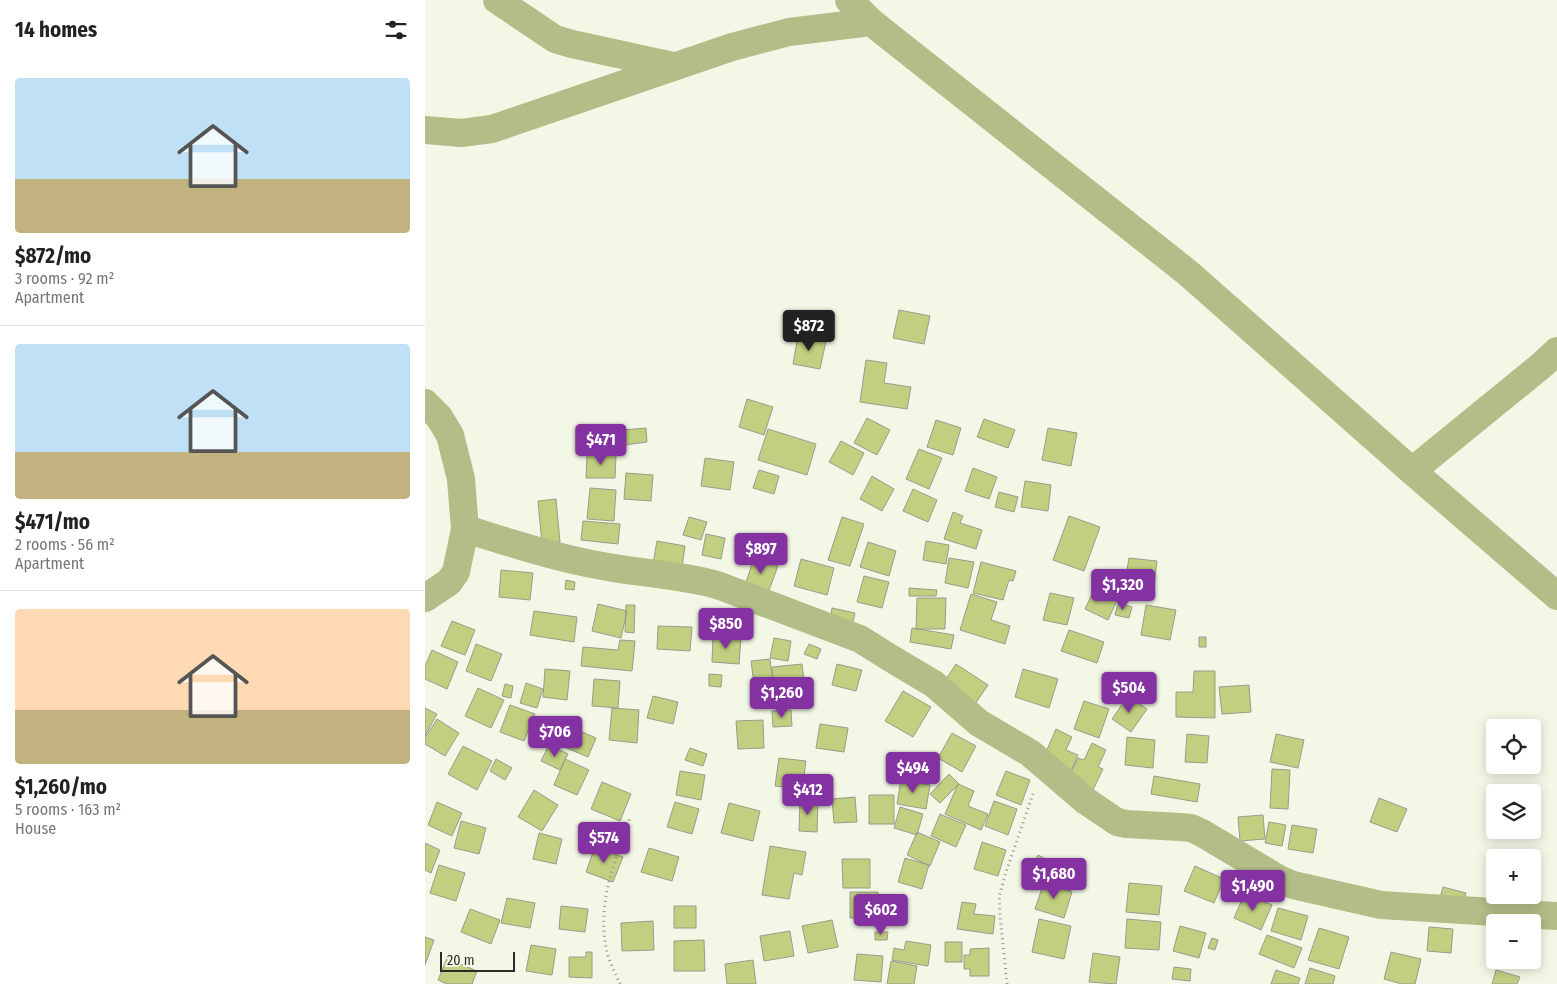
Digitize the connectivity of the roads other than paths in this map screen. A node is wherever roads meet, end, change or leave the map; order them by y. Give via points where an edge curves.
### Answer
1 (497, 0) edge
2 (849, 0) edge
3 (871, 22) junction
4 (673, 66) junction
5 (425, 130) edge
6 (1557, 351) edge
7 (425, 403) edge
8 (1412, 471) junction
9 (465, 529) junction
10 (1557, 596) edge
11 (425, 598) edge
12 (1557, 916) edge

1 - 4 street via 555,39
2 - 3 street
3 - 4 street via 789,32 732,46
3 - 8 street via 1188,273
4 - 5 street via 492,129 461,132
6 - 8 street
7 - 9 street via 439,417 450,436 461,479
8 - 10 street
9 - 11 street via 456,572 449,582
9 - 12 street via 575,560 700,580 860,639 923,676 979,724 1029,753 1086,801 1117,822 1191,828 1293,885 1381,905

